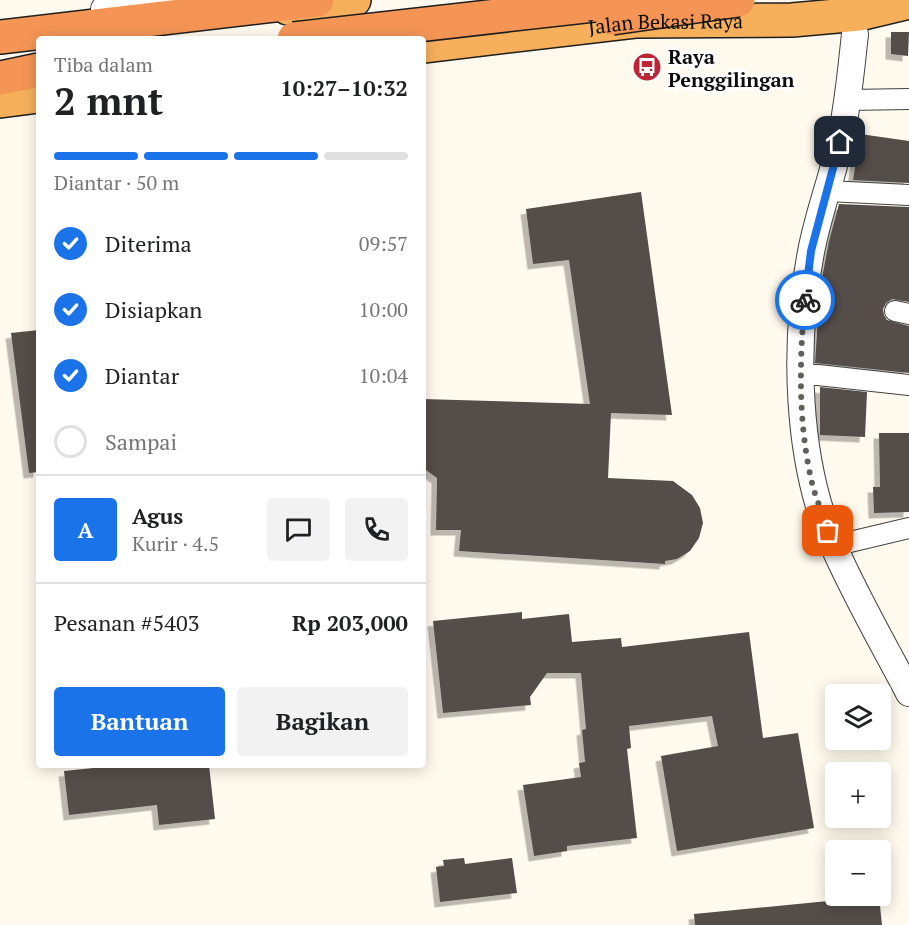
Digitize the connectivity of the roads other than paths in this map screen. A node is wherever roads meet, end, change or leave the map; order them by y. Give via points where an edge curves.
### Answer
1 (173, 0) edge
2 (317, 0) edge
3 (354, 0) edge
4 (638, 0) edge
5 (738, 0) edge
6 (909, 3) edge
7 (593, 13) edge
8 (792, 20) junction
9 (0, 22) edge
10 (855, 33) junction
11 (320, 36) edge
12 (0, 39) edge
13 (426, 41) edge
14 (426, 45) edge
15 (36, 71) edge
16 (0, 78) edge
17 (36, 85) edge
18 (0, 89) edge
19 (36, 96) edge
20 (909, 99) edge
21 (848, 100) junction
22 (0, 101) edge
23 (827, 191) junction
24 (909, 195) edge
25 (801, 375) junction
26 (909, 385) edge
27 (909, 528) edge
28 (833, 546) junction
29 (909, 693) edge

1 - 9 street
2 - 12 highway
3 - 12 highway
4 - 11 highway, bridge
5 - 13 highway, bridge
6 - 8 highway, Jalan Bekasi Raya via 859,14
6 - 10 highway via 879,16
7 - 8 highway, Jalan Bekasi Raya via 634,21
7 - 14 highway, Jalan Bekasi Raya
8 - 10 highway via 820,21
10 - 21 street
15 - 16 highway
17 - 18 highway
19 - 22 highway
20 - 21 street
21 - 23 street
23 - 24 street
23 - 25 street via 808,270
25 - 26 street
25 - 28 street via 810,472
27 - 28 street
28 - 29 street

